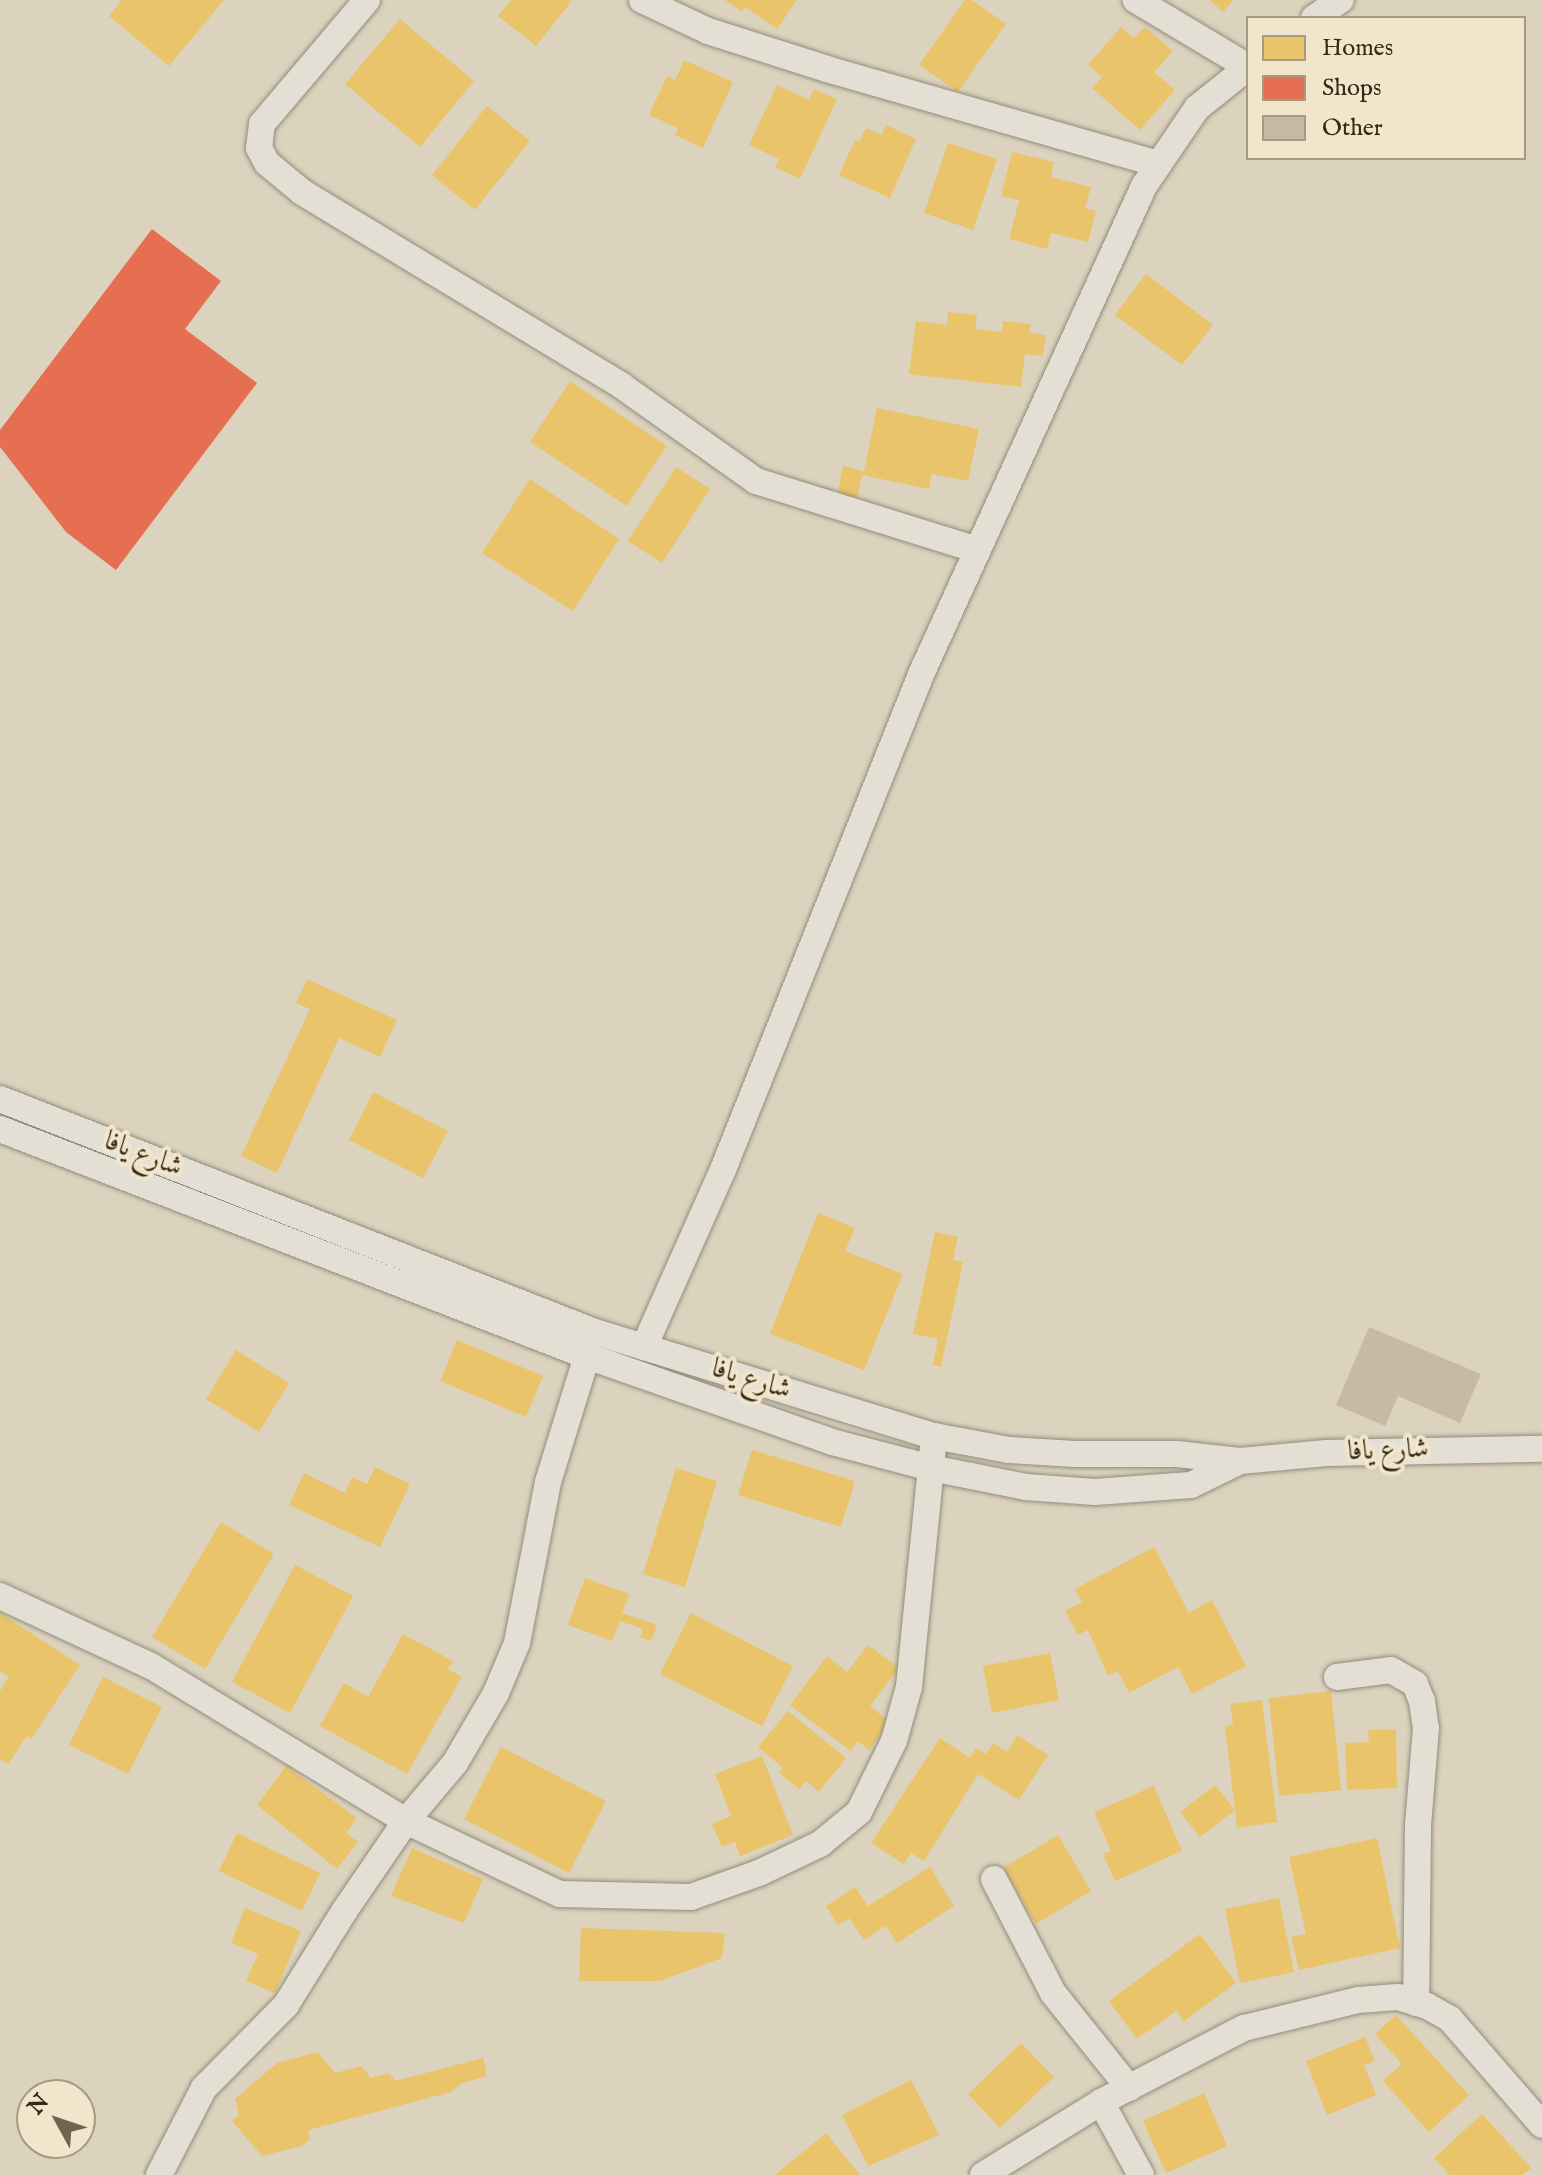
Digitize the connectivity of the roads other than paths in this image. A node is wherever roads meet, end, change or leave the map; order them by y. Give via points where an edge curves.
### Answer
1 (367, 0) edge
2 (642, 0) edge
3 (1136, 0) edge
4 (1341, 0) edge
5 (1317, 16) edge
6 (1246, 66) edge
7 (1246, 69) edge
8 (1159, 164) junction
9 (978, 550) junction
10 (0, 1099) edge
11 (0, 1129) edge
12 (644, 1347) junction
13 (587, 1356) junction
14 (934, 1436) junction
15 (1542, 1449) edge
16 (1240, 1461) junction
17 (931, 1468) junction
18 (0, 1596) edge
19 (1337, 1677) dead end
20 (406, 1821) junction
21 (994, 1879) dead end
22 (1416, 2003) junction
23 (1129, 2088) junction
24 (1101, 2102) junction
25 (1542, 2125) edge
26 (159, 2175) edge
27 (983, 2175) edge
28 (1141, 2175) edge

1 - 9 street via 262,124 259,148 267,163 302,192 622,386 756,481
2 - 8 street via 708,31 827,69
3 - 6 street
4 - 5 street
7 - 8 street via 1197,108
8 - 9 street via 1144,186
9 - 12 street via 922,672 722,1172
10 - 12 street, شارع يافا
11 - 13 street
12 - 14 street, شارع يافا
13 - 17 street via 832,1442
13 - 20 street via 548,1482 517,1643 496,1693 455,1763
14 - 16 street, شارع يافا via 1009,1450
14 - 17 street
15 - 16 street, شارع يافا via 1327,1453
16 - 17 street via 1191,1485 1095,1492 1026,1487
17 - 20 street via 902,1714 859,1812 820,1844 691,1897 560,1894
18 - 20 street via 151,1666
19 - 22 street via 1391,1670 1415,1684 1422,1701 1426,1728 1418,1825
20 - 26 street via 286,2005 204,2088
21 - 23 street via 1053,1993
22 - 23 street via 1398,1997 1358,2000 1244,2028
22 - 25 street via 1450,2019
23 - 24 street
24 - 27 street
24 - 28 street

